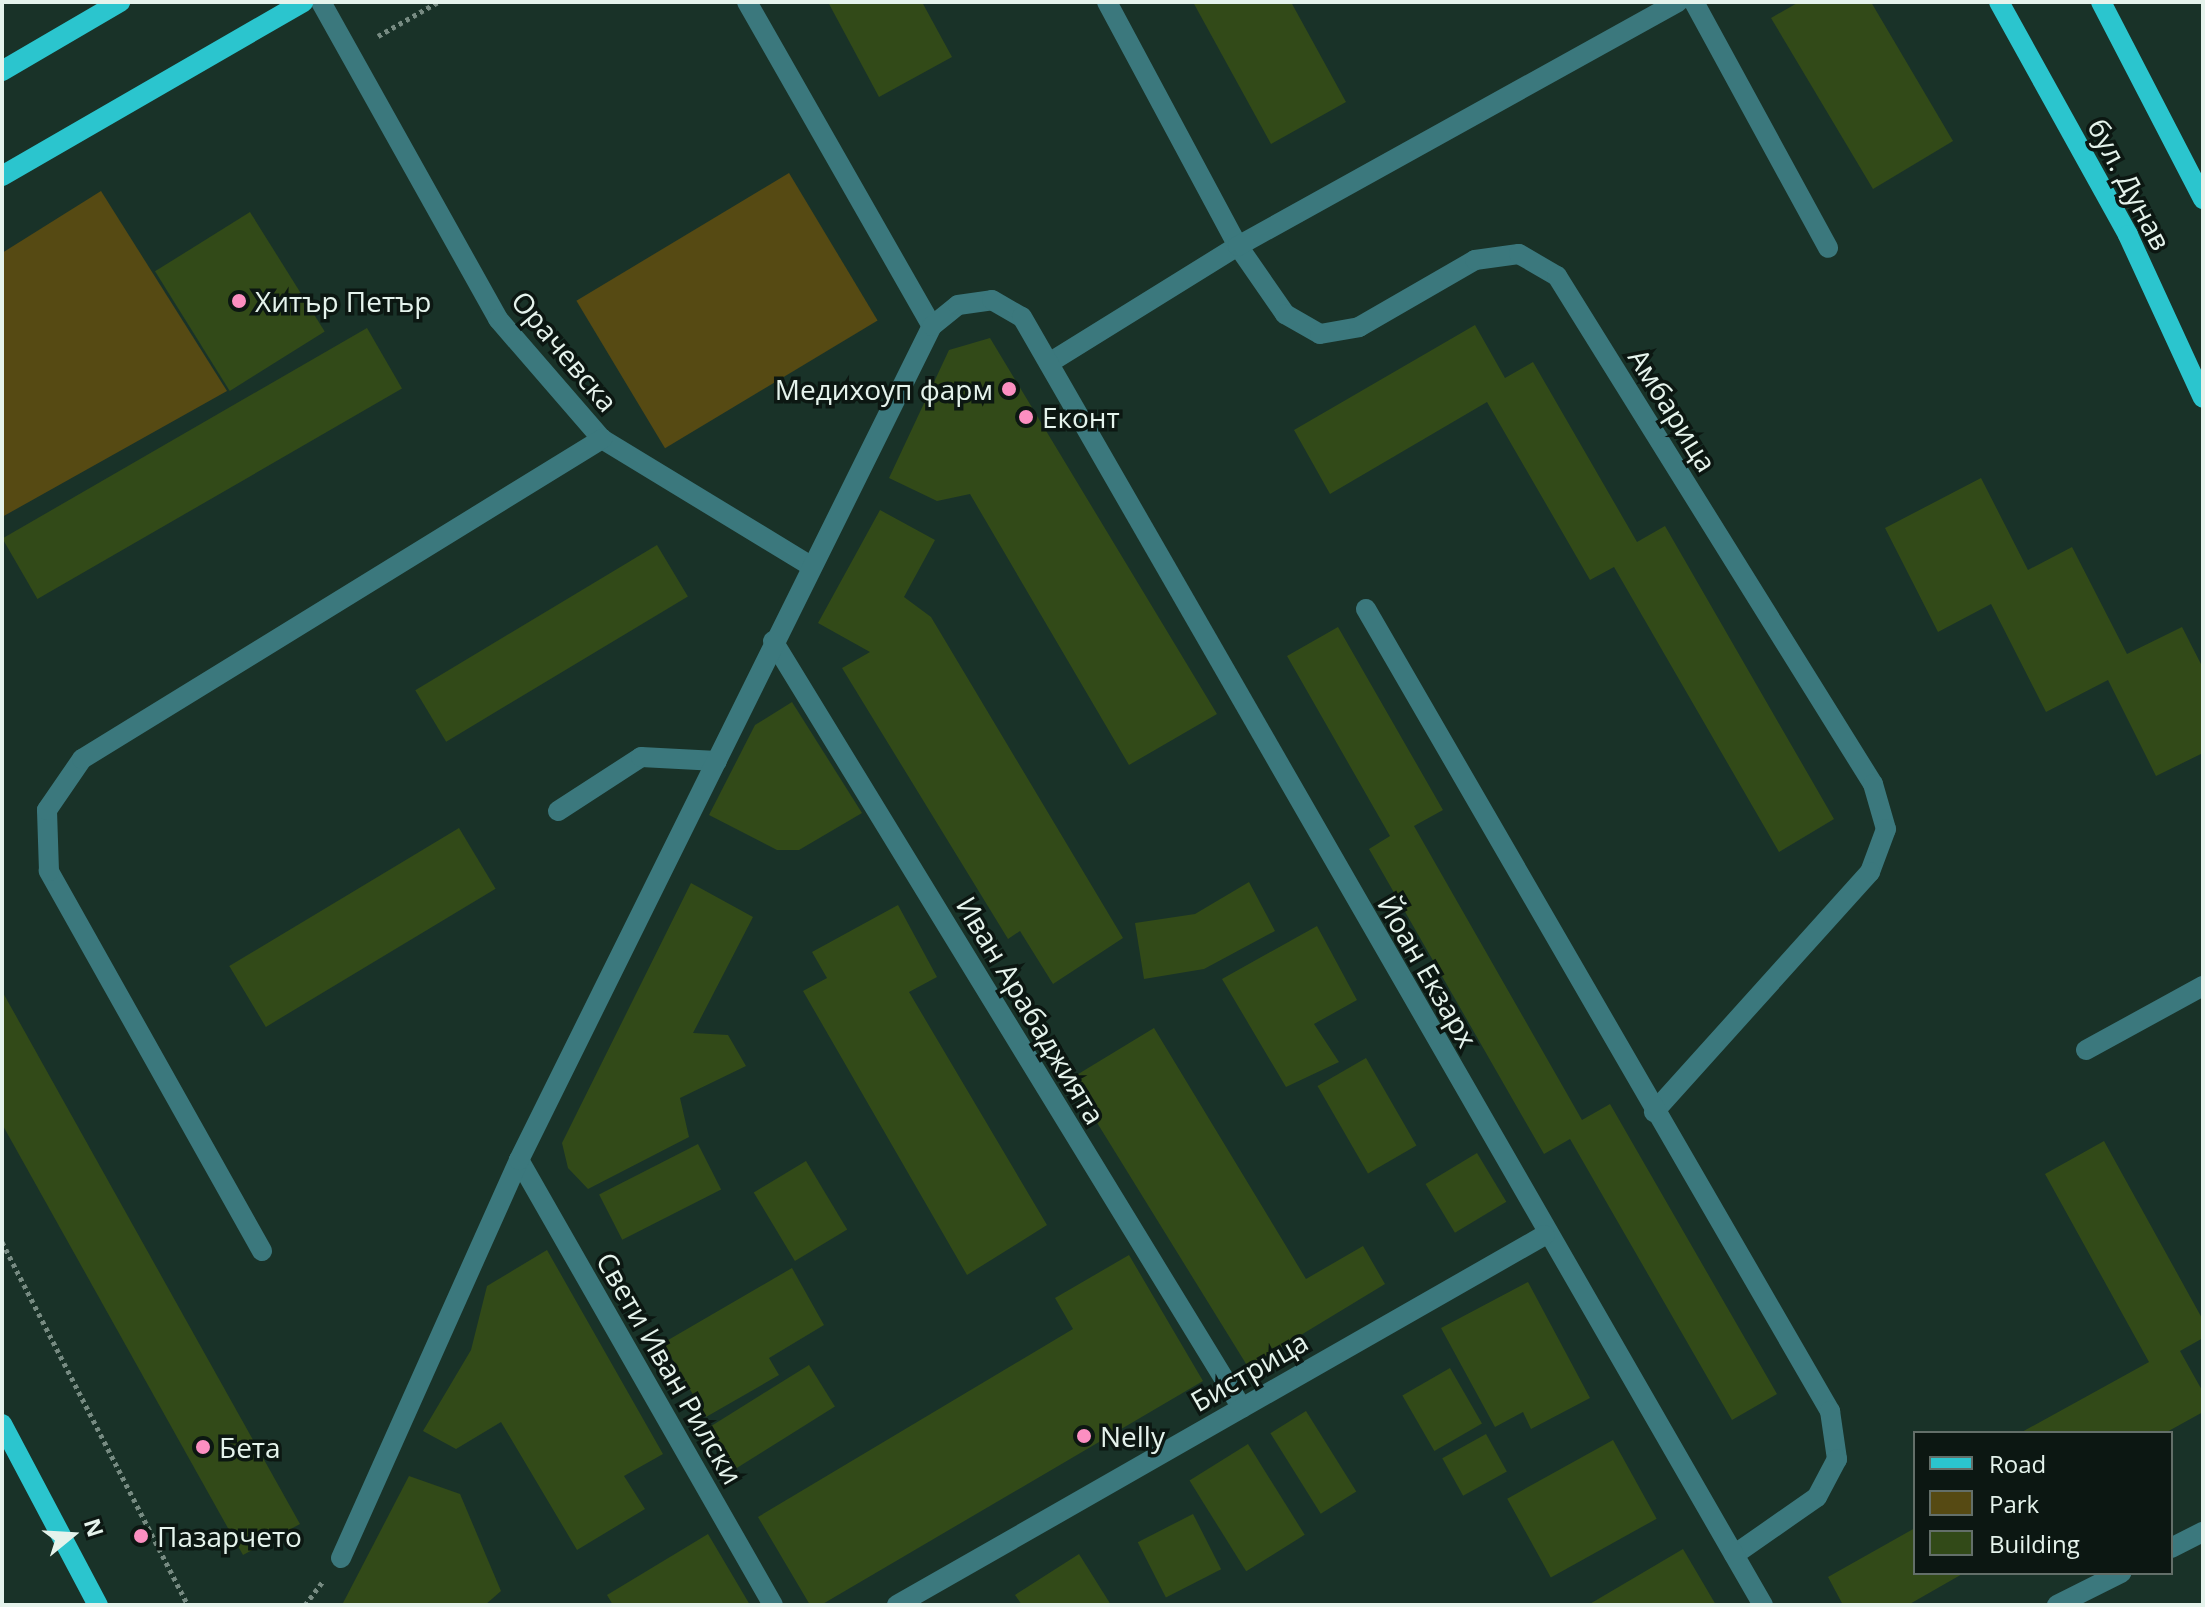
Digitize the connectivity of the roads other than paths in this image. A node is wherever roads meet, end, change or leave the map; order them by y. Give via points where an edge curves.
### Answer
1 (120, 2) edge
2 (303, 2) edge
3 (321, 2) edge
4 (747, 2) edge
5 (1107, 2) edge
6 (1678, 2) edge
7 (1694, 2) edge
8 (1999, 2) edge
9 (2101, 2) edge
10 (2, 71) edge
11 (2, 176) edge
12 (2203, 199) edge
13 (1238, 246) junction
14 (1828, 248) dead end
15 (932, 326) junction
16 (1049, 363) junction
17 (2203, 398) edge
18 (602, 439) junction
19 (809, 565) junction
20 (1366, 609) dead end
21 (773, 641) junction
22 (717, 761) junction
23 (558, 811) dead end
24 (2203, 986) edge
25 (2086, 1050) dead end
26 (1654, 1112) junction
27 (519, 1160) junction
28 (1545, 1235) junction
29 (262, 1251) dead end
30 (1242, 1408) junction
31 (2, 1424) edge
32 (2203, 1532) edge
33 (2173, 1547) edge
34 (1734, 1555) junction
35 (341, 1558) dead end
36 (2117, 1575) edge
37 (98, 1605) edge
38 (773, 1605) edge
39 (897, 1605) edge
40 (1763, 1605) edge
41 (2057, 1605) edge

1 - 10 main road
2 - 11 main road
3 - 18 street, Орачевска via 498,319
4 - 15 street
5 - 13 street, Амбарица
6 - 13 street
7 - 14 street
8 - 17 main road, бул. Дунав via 2128,235
9 - 12 main road, бул. Дунав
13 - 16 street
13 - 26 street, Амбарица via 1285,314 1320,334 1359,327 1475,260 1519,254 1557,276 1873,784 1886,829 1870,872
15 - 16 street, Йоан Екзарх via 958,305 992,300 1022,317
15 - 19 street
16 - 28 street, Йоан Екзарх
18 - 19 street, Орачевска
18 - 29 street via 82,759 47,810 49,871
19 - 21 street
20 - 26 street
21 - 22 street
21 - 30 street, Иван Арабаджията
22 - 23 street via 641,757
22 - 27 street
24 - 25 street
26 - 34 street via 1830,1411 1837,1459 1817,1497
27 - 35 street
27 - 38 street, Свети Иван Рилски
28 - 30 street, Бистрица
28 - 34 street, Йоан Екзарх
30 - 39 street, Бистрица
31 - 37 main road
32 - 33 street
34 - 40 street, Йоан Екзарх
36 - 41 street

